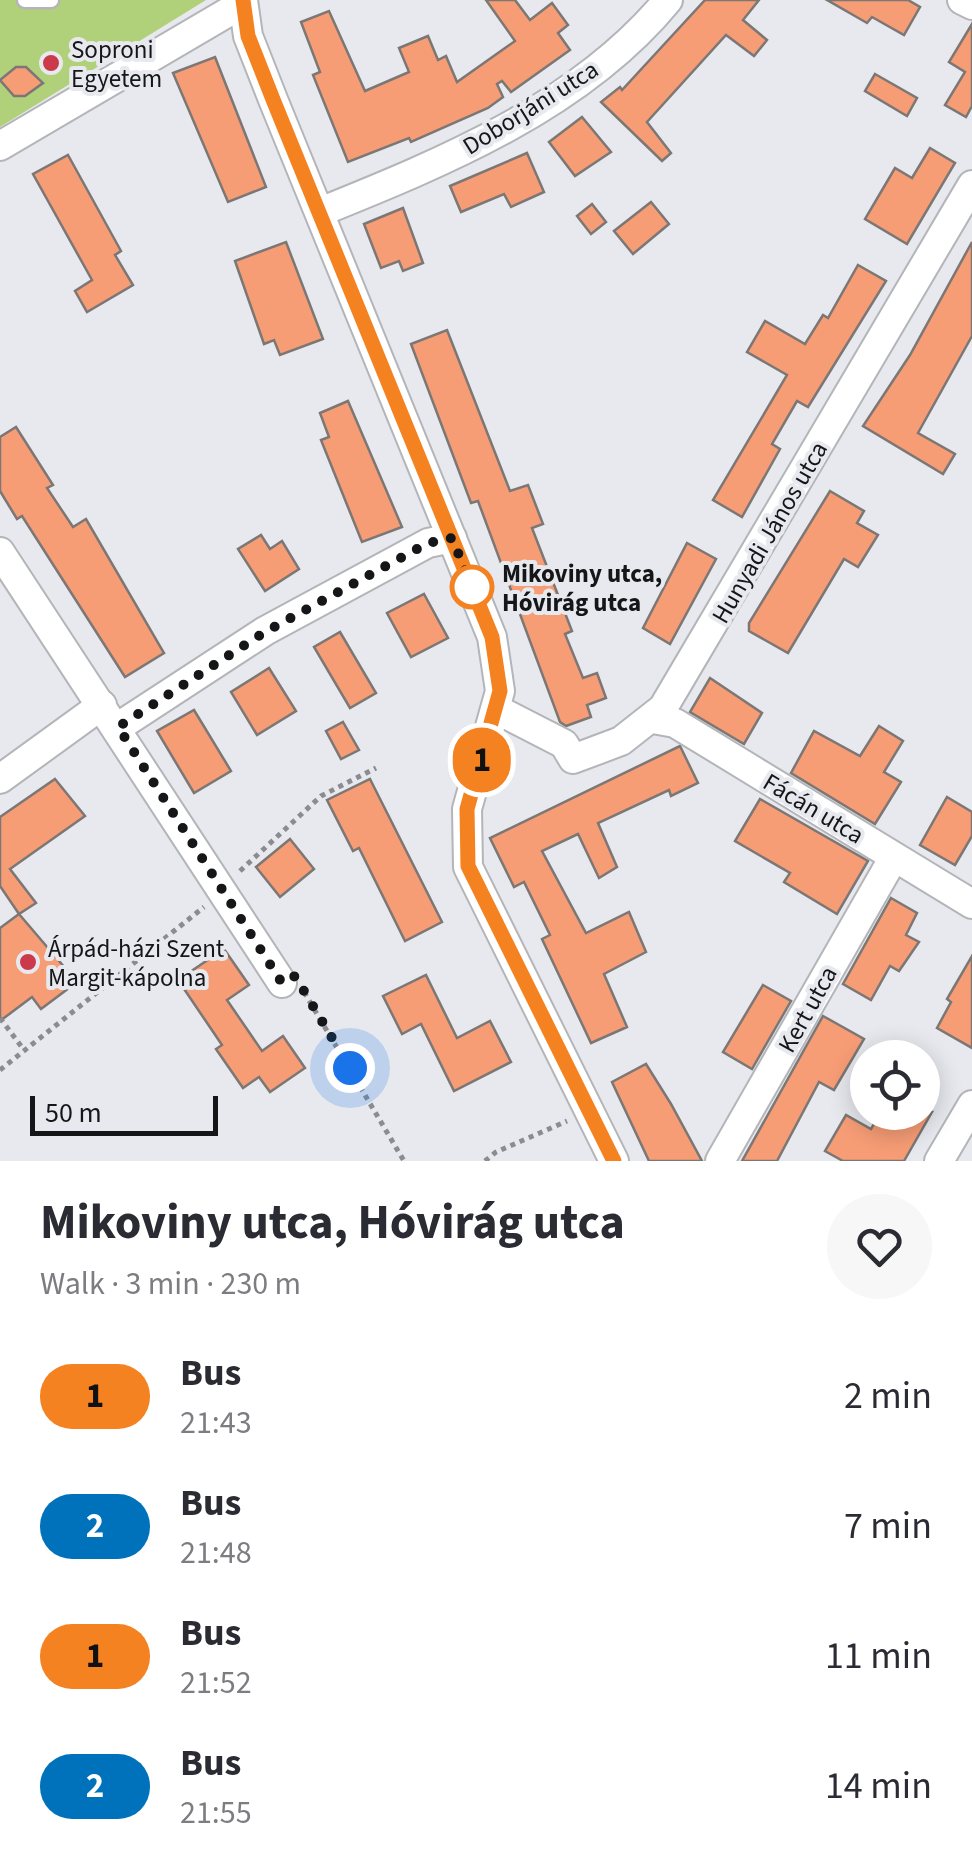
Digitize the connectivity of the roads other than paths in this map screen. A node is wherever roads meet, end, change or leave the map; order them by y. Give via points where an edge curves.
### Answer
1 (25, 0) edge
2 (50, 0) edge
3 (213, 0) edge
4 (668, 0) edge
5 (962, 0) edge
6 (242, 2) edge
7 (972, 5) edge
8 (2, 142) edge
9 (972, 185) edge
10 (320, 212) junction
11 (452, 538) junction
12 (0, 552) edge
13 (498, 710) junction
14 (110, 716) junction
15 (653, 719) junction
16 (0, 779) edge
17 (894, 857) junction
18 (972, 904) edge
19 (282, 983) road end
20 (972, 1105) edge
21 (614, 1161) edge
22 (720, 1161) edge
23 (939, 1161) edge

1 - 2 lane
3 - 6 lane
4 - 10 street, Doborjáni utca via 587,76 486,140
5 - 7 street
6 - 8 street
6 - 10 street via 248,36
9 - 15 street, Hunyadi János utca
10 - 11 street
11 - 13 street via 492,637
11 - 14 street via 428,543
12 - 14 street
13 - 15 street, Hunyadi János utca via 564,744 573,759
13 - 21 street via 467,809 468,866
14 - 16 street
14 - 19 street via 230,882
15 - 17 street, Fácán utca via 675,724
17 - 18 street, Fácán utca
17 - 22 street, Kert utca
20 - 23 street

